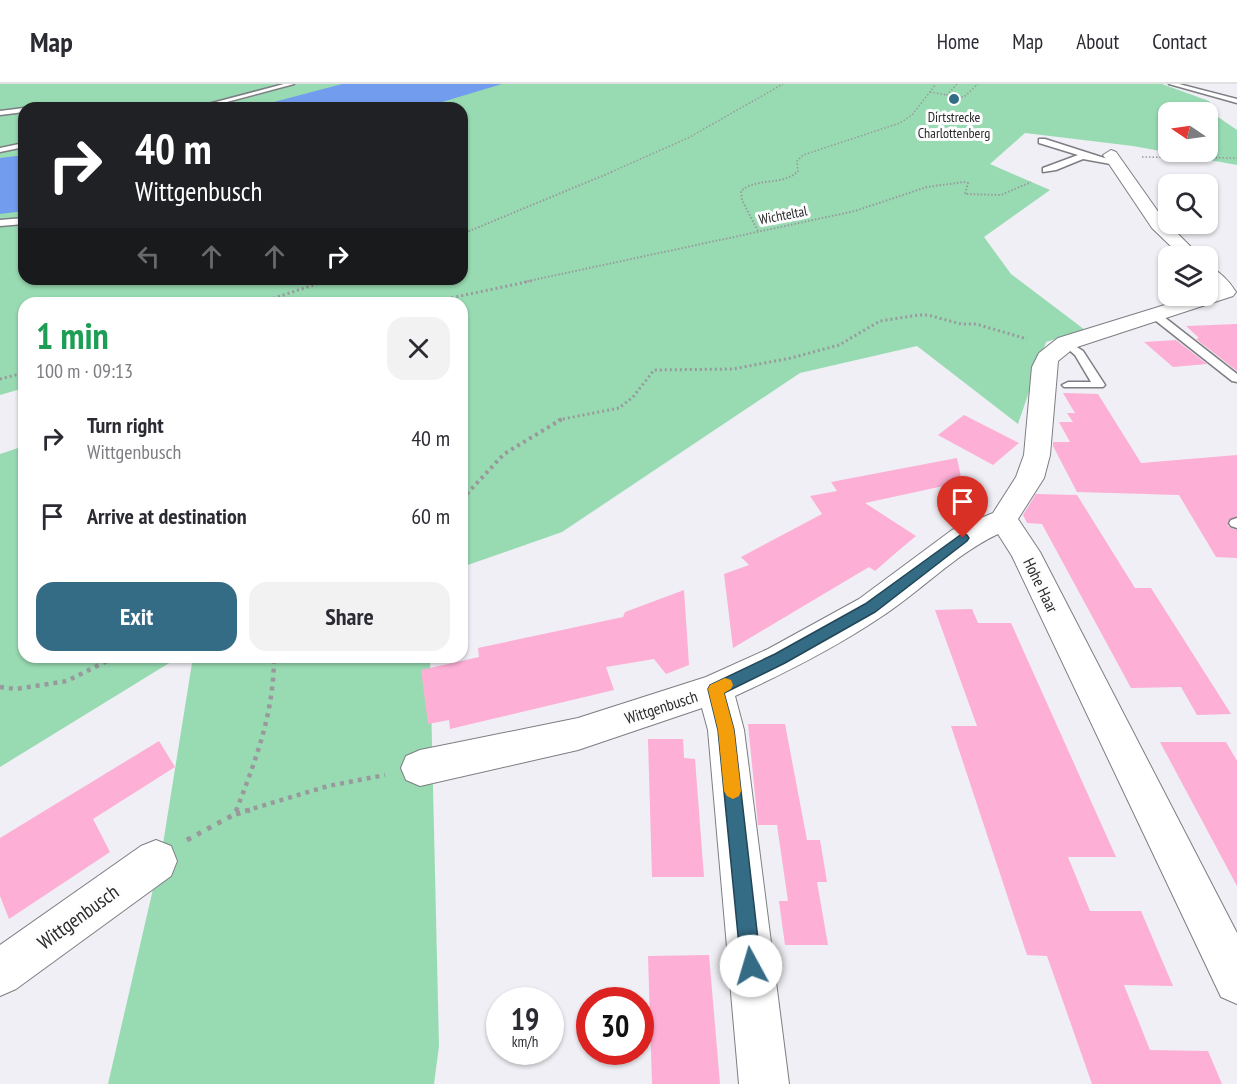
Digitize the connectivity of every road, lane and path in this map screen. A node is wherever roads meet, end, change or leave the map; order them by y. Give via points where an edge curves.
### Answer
1 (291, 84) edge
2 (783, 84) edge
3 (936, 84) edge
4 (957, 84) edge
5 (978, 84) edge
6 (1172, 84) edge
7 (929, 92) junction
8 (947, 95) junction
9 (1237, 101) edge
10 (220, 102) edge
11 (18, 111) edge
12 (0, 113) edge
13 (1042, 141) dead end
14 (18, 146) edge
15 (0, 150) edge
16 (1090, 157) junction
17 (1237, 158) edge
18 (1114, 159) junction
19 (1046, 170) dead end
20 (1032, 182) dead end
21 (18, 221) edge
22 (0, 223) edge
23 (758, 231) junction
24 (468, 232) edge
25 (1181, 246) edge
26 (313, 285) edge
27 (1224, 286) edge
28 (277, 297) edge
29 (456, 297) edge
30 (1155, 315) junction
31 (1061, 346) junction
32 (18, 374) edge
33 (0, 379) edge
34 (1236, 379) edge
35 (1068, 385) dead end
36 (468, 493) edge
37 (1003, 520) junction
38 (103, 663) edge
39 (274, 663) edge
40 (0, 687) edge
41 (715, 689) junction
42 (420, 768) joint
43 (235, 814) junction
44 (156, 861) joint
45 (0, 973) edge
46 (1237, 981) edge
47 (764, 1084) edge

1 - 10 lane
2 - 24 path via 688,138
3 - 7 path
4 - 8 path
5 - 8 path via 964,97 951,99
6 - 9 lane
7 - 8 path
7 - 23 path via 912,115 900,123 803,155 792,177 744,187 742,200
11 - 12 lane
13 - 16 lane
14 - 15 lane
16 - 18 lane
16 - 19 lane via 1072,159 1056,170
17 - 18 path via 1202,155
18 - 25 street via 1158,224
20 - 23 path, Wichteltal via 1001,195 965,194 967,182 927,187 855,211
21 - 22 lane
23 - 29 path, Wichteltal
26 - 28 path
27 - 30 street
30 - 31 street
30 - 34 lane
31 - 35 lane via 1079,353 1099,385
31 - 36 path via 976,324 919,315 880,321 839,345 791,358 733,369 654,370 619,408 560,419 504,454
31 - 37 street via 1047,358 1044,367 1038,455 1030,478
32 - 33 path
37 - 41 street, Wittgenbusch via 963,538 870,608 780,659
37 - 46 street, Hohe Haar via 1025,552
38 - 40 path via 67,681 16,689
39 - 43 path via 274,687 261,748
41 - 42 street, Wittgenbusch via 578,734
41 - 47 street via 726,730
42 - 43 path via 328,786
43 - 44 path
44 - 45 street, Wittgenbusch

